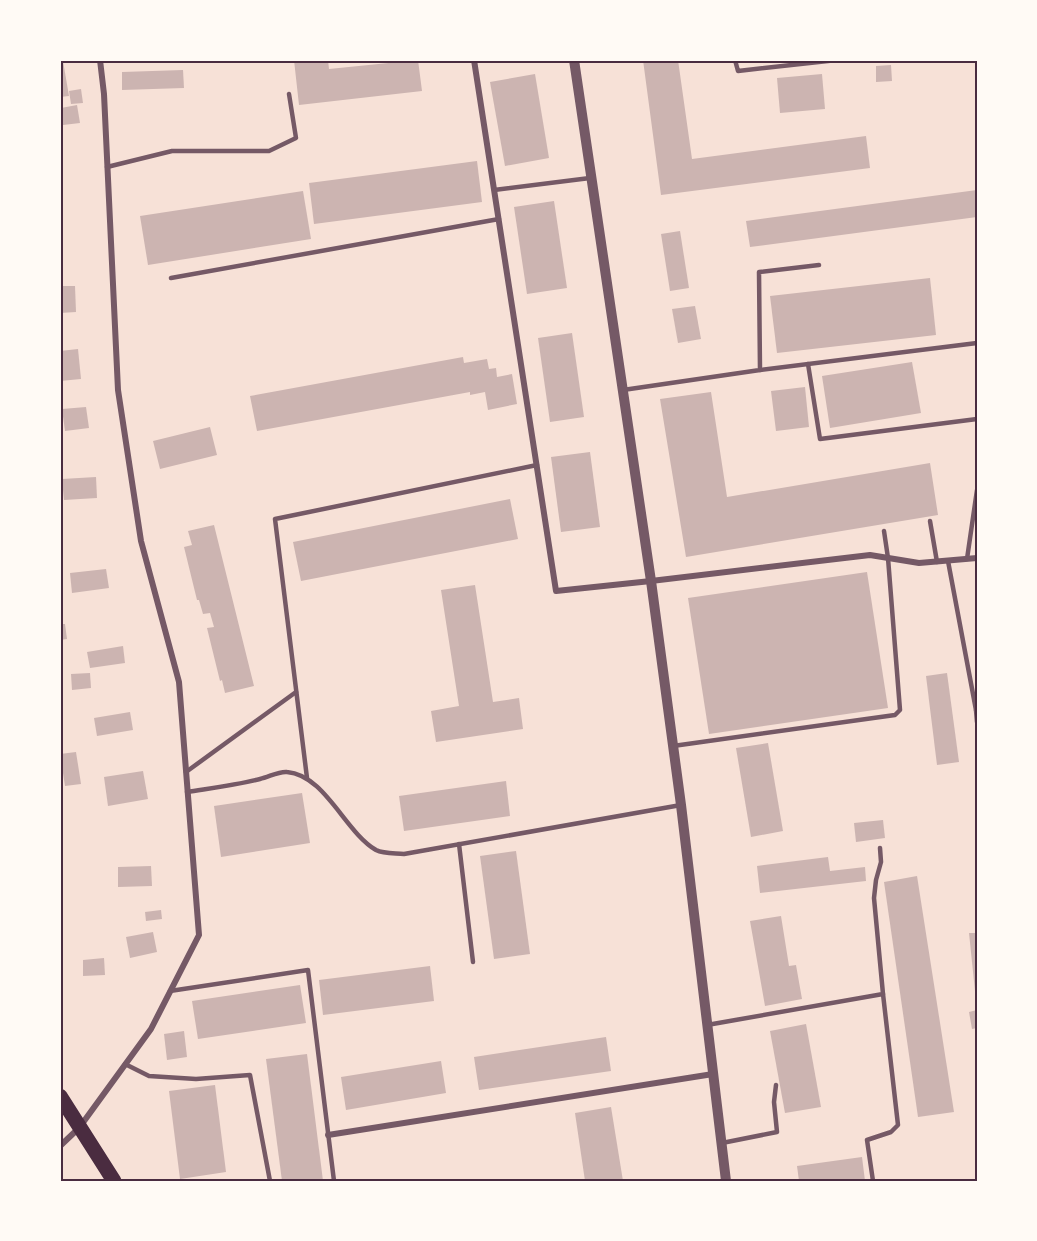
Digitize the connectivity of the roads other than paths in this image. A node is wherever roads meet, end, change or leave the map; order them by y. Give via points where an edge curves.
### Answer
1 (100, 60) edge
2 (474, 60) edge
3 (574, 60) edge
4 (735, 60) edge
5 (837, 60) edge
6 (289, 94) dead end
7 (108, 167) junction
8 (592, 177) junction
9 (494, 190) junction
10 (499, 219) junction
11 (819, 265) dead end
12 (171, 278) dead end
13 (977, 343) edge
14 (807, 364) junction
15 (760, 370) junction
16 (623, 390) junction
17 (977, 419) edge
18 (537, 465) junction
19 (977, 490) edge
20 (930, 521) dead end
21 (884, 531) dead end
22 (888, 558) junction
23 (977, 558) edge
24 (967, 559) junction
25 (937, 561) junction
26 (948, 561) junction
27 (651, 581) junction
28 (296, 692) junction
29 (976, 710) edge
30 (977, 722) edge
31 (673, 746) junction
32 (186, 772) junction
33 (307, 778) junction
34 (187, 792) junction
35 (681, 805) junction
36 (459, 844) junction
37 (880, 848) dead end
38 (473, 962) dead end
39 (170, 991) junction
40 (883, 994) junction
41 (708, 1025) junction
42 (125, 1064) junction
43 (713, 1074) junction
44 (776, 1086) dead end
45 (60, 1096) edge
46 (80, 1128) junction
47 (328, 1136) junction
48 (722, 1143) junction
49 (60, 1146) edge
50 (114, 1181) edge
51 (270, 1181) edge
52 (334, 1181) edge
53 (726, 1181) edge
54 (873, 1181) edge

1 - 7 street
2 - 9 street
3 - 8 street
4 - 5 lane via 738,71
6 - 7 lane via 296,138 269,151 172,151
7 - 32 street via 118,390 141,541 178,682
8 - 9 lane
8 - 16 street
9 - 10 street
10 - 12 lane
10 - 18 street
11 - 15 lane via 759,272
13 - 14 lane
14 - 15 lane
14 - 17 lane via 820,439
15 - 16 lane
16 - 27 street
18 - 27 street via 556,591
18 - 28 lane via 275,519
19 - 24 lane
20 - 25 lane
21 - 22 lane
22 - 25 street via 919,563
22 - 27 street via 870,555
22 - 31 lane via 900,710 895,715
23 - 24 street
24 - 26 street
25 - 26 street
26 - 29 lane
27 - 31 street
28 - 32 lane
28 - 33 lane
29 - 30 lane
31 - 35 street
32 - 34 street
33 - 34 lane via 285,772
33 - 36 lane via 377,850 404,854
34 - 39 street via 199,935
35 - 36 lane
35 - 41 street
36 - 38 lane
37 - 40 lane via 874,898
39 - 42 street via 151,1029
39 - 47 lane via 308,970
40 - 41 lane
40 - 54 lane via 898,1125 891,1132 867,1140
41 - 43 street
42 - 46 street
42 - 51 lane via 149,1076 196,1079 250,1075
43 - 47 street
43 - 48 street
44 - 48 lane via 777,1132
45 - 46 main road
46 - 49 street
46 - 50 main road
47 - 52 lane
48 - 53 street

